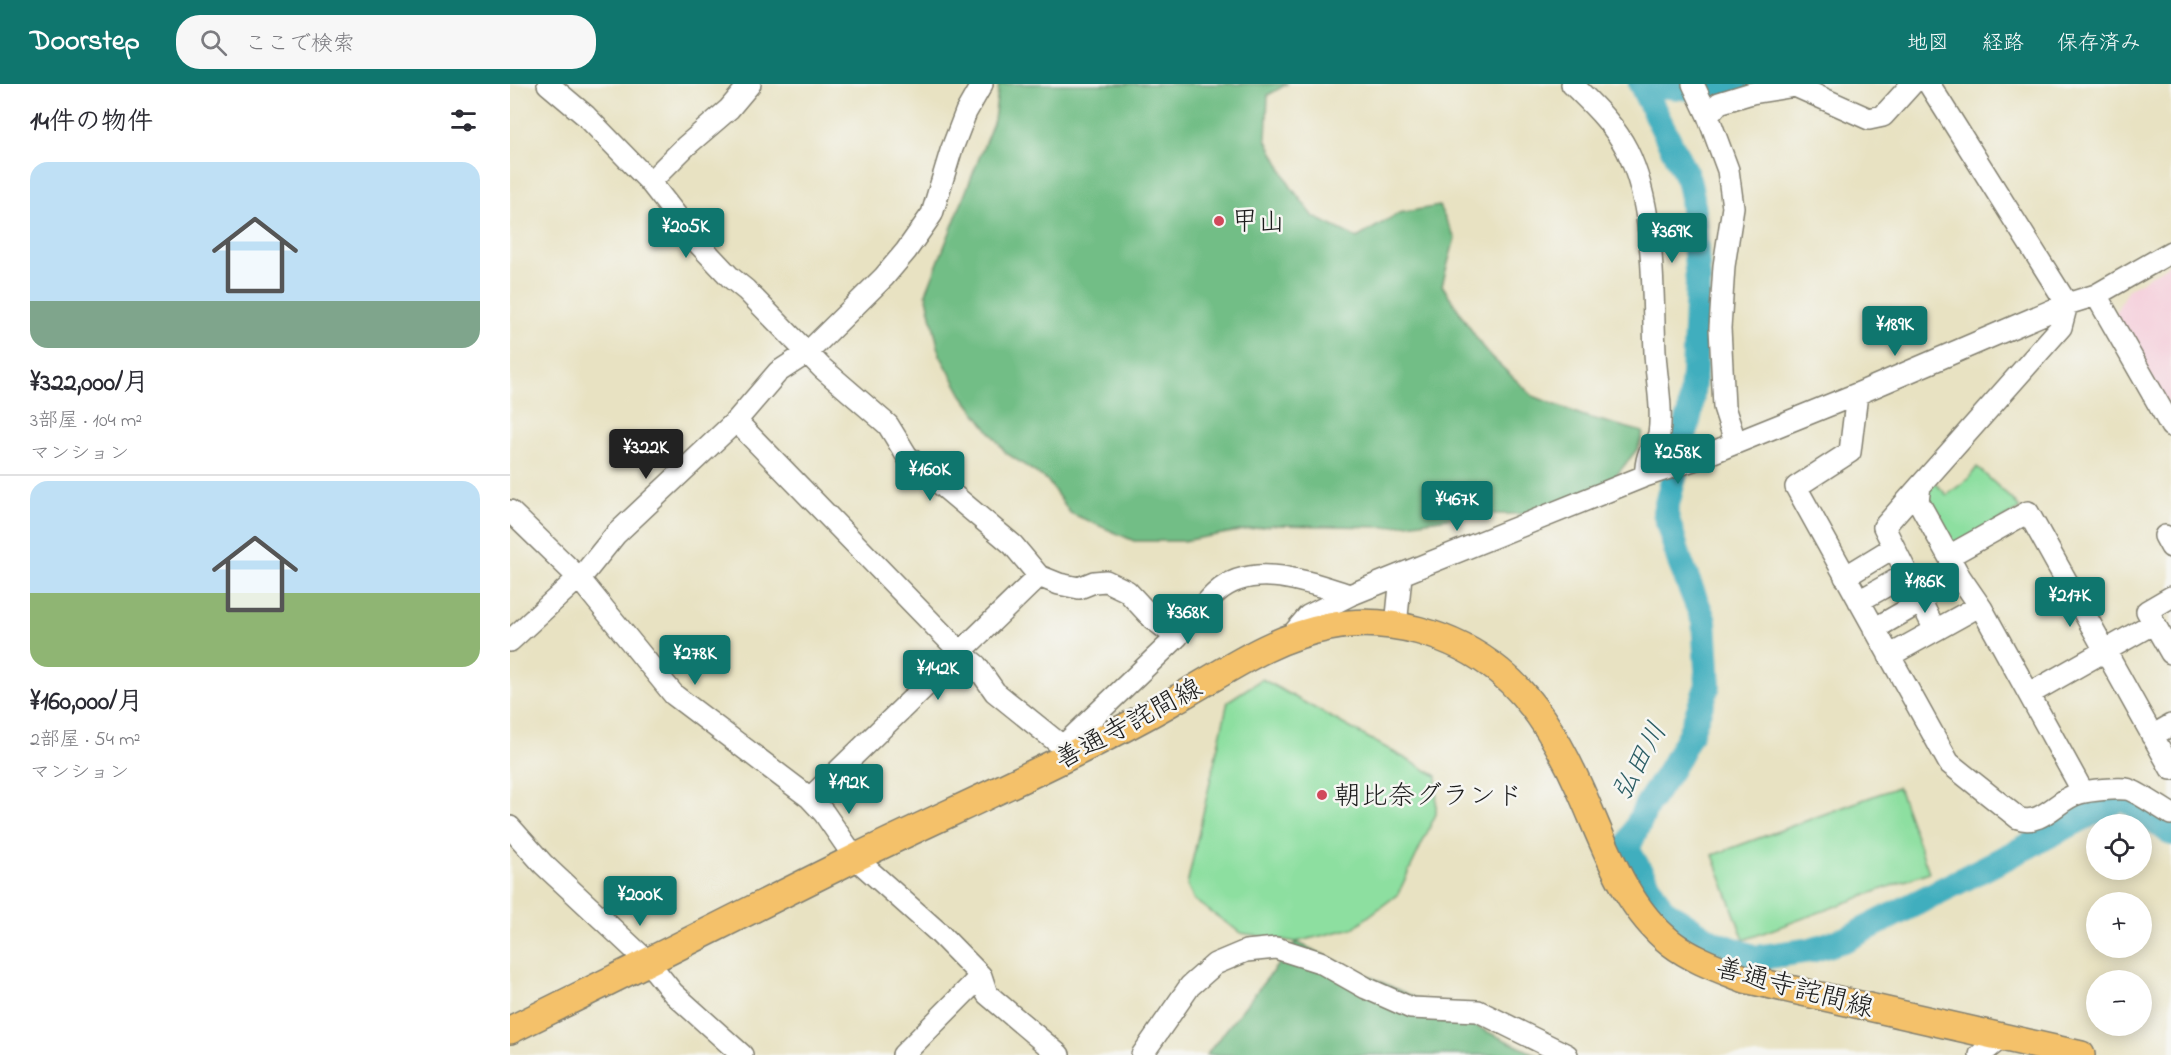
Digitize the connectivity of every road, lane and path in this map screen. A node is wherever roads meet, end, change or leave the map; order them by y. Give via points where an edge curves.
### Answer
1 (548, 84) edge
2 (750, 84) edge
3 (982, 84) edge
4 (1572, 84) edge
5 (1693, 84) edge
6 (1912, 84) edge
7 (1929, 84) edge
8 (1706, 109) junction
9 (650, 182) junction
10 (2171, 252) edge
11 (2097, 295) junction
12 (2067, 304) junction
13 (807, 353) junction
14 (1857, 394) junction
15 (736, 421) junction
16 (2171, 426) edge
17 (1735, 441) junction
18 (1649, 474) junction
19 (1920, 486) junction
20 (510, 511) edge
21 (1894, 548) junction
22 (1949, 556) junction
23 (1907, 574) junction
24 (1039, 576) junction
25 (1401, 576) junction
26 (578, 577) junction
27 (1845, 577) junction
28 (1350, 595) junction
29 (2171, 597) edge
30 (1859, 601) junction
31 (1921, 602) junction
32 (1979, 606) junction
33 (2154, 623) junction
34 (1396, 626) junction
35 (1179, 628) junction
36 (1874, 629) junction
37 (1935, 630) junction
38 (1291, 636) junction
39 (510, 641) edge
40 (2105, 651) junction
41 (961, 653) junction
42 (2171, 653) edge
43 (1889, 656) junction
44 (2029, 693) junction
45 (2171, 725) edge
46 (2152, 736) junction
47 (1067, 751) junction
48 (2171, 769) edge
49 (2084, 792) junction
50 (810, 798) junction
51 (2171, 814) edge
52 (510, 827) edge
53 (855, 858) junction
54 (648, 962) junction
55 (981, 976) junction
56 (510, 1030) edge
57 (2002, 1037) junction
58 (742, 1055) edge
59 (903, 1055) edge
60 (1059, 1055) edge
61 (1142, 1055) edge
62 (1567, 1055) edge
63 (1980, 1055) edge
64 (2081, 1055) edge

1 - 9 street via 586,116
2 - 9 street via 729,109
3 - 13 street via 966,112 932,214 921,231 884,277
4 - 18 street via 1606,119 1627,150 1650,235 1660,413 1659,436 1649,453
5 - 8 street
6 - 8 street via 1883,116 1869,119 1795,86 1752,93
7 - 12 street
8 - 17 street via 1728,170 1732,207 1720,328 1724,407
9 - 13 street via 697,242
10 - 11 street
11 - 12 street
11 - 16 street
12 - 14 street
12 - 19 street via 2061,327
13 - 15 street via 778,372
13 - 24 street via 888,425 907,456 1014,545
14 - 17 street
14 - 27 street via 1850,452 1796,487
15 - 26 street via 616,534
15 - 41 street
17 - 18 street
18 - 25 street
19 - 21 street via 1884,527
19 - 22 street via 1918,501
20 - 26 street
21 - 23 street
21 - 27 street
22 - 32 street
22 - 40 street via 2028,512
23 - 30 street
23 - 31 street
24 - 35 street via 1079,588 1106,581 1126,591 1166,629
24 - 41 street
25 - 28 street
25 - 34 street
26 - 39 street
26 - 50 street via 674,694
27 - 30 street
28 - 35 street via 1303,581 1268,576 1243,578 1229,582
28 - 38 street via 1308,616
29 - 33 street via 2147,611
30 - 36 street
31 - 36 street
31 - 37 street
32 - 37 street
32 - 44 street
33 - 40 street
33 - 42 street
34 - 38 main road, 善通寺詫間線 via 1333,626
34 - 57 main road, 善通寺詫間線 via 1430,633 1469,650 1500,671 1527,700 1554,737 1626,889 1670,943 1701,962 1745,979
35 - 47 street via 1178,636
36 - 43 street
37 - 43 street
38 - 47 main road, 善通寺詫間線 via 1171,703
40 - 44 street
40 - 46 street
41 - 47 street via 995,692
41 - 50 street
43 - 49 street via 1949,763 2018,818 2037,819 2060,802
44 - 49 street
45 - 46 street
46 - 48 street
47 - 53 main road, 善通寺詫間線
49 - 51 street via 2128,789
50 - 53 street
52 - 54 street via 543,864
53 - 54 main road, 善通寺詫間線
53 - 55 street via 909,904
54 - 56 main road, 善通寺詫間線
54 - 58 street via 673,993
55 - 59 street
55 - 60 street via 987,994
57 - 63 street
57 - 64 main road, 善通寺詫間線
61 - 62 street via 1190,986 1215,964 1246,951 1276,948 1320,962 1411,1008 1478,1011

